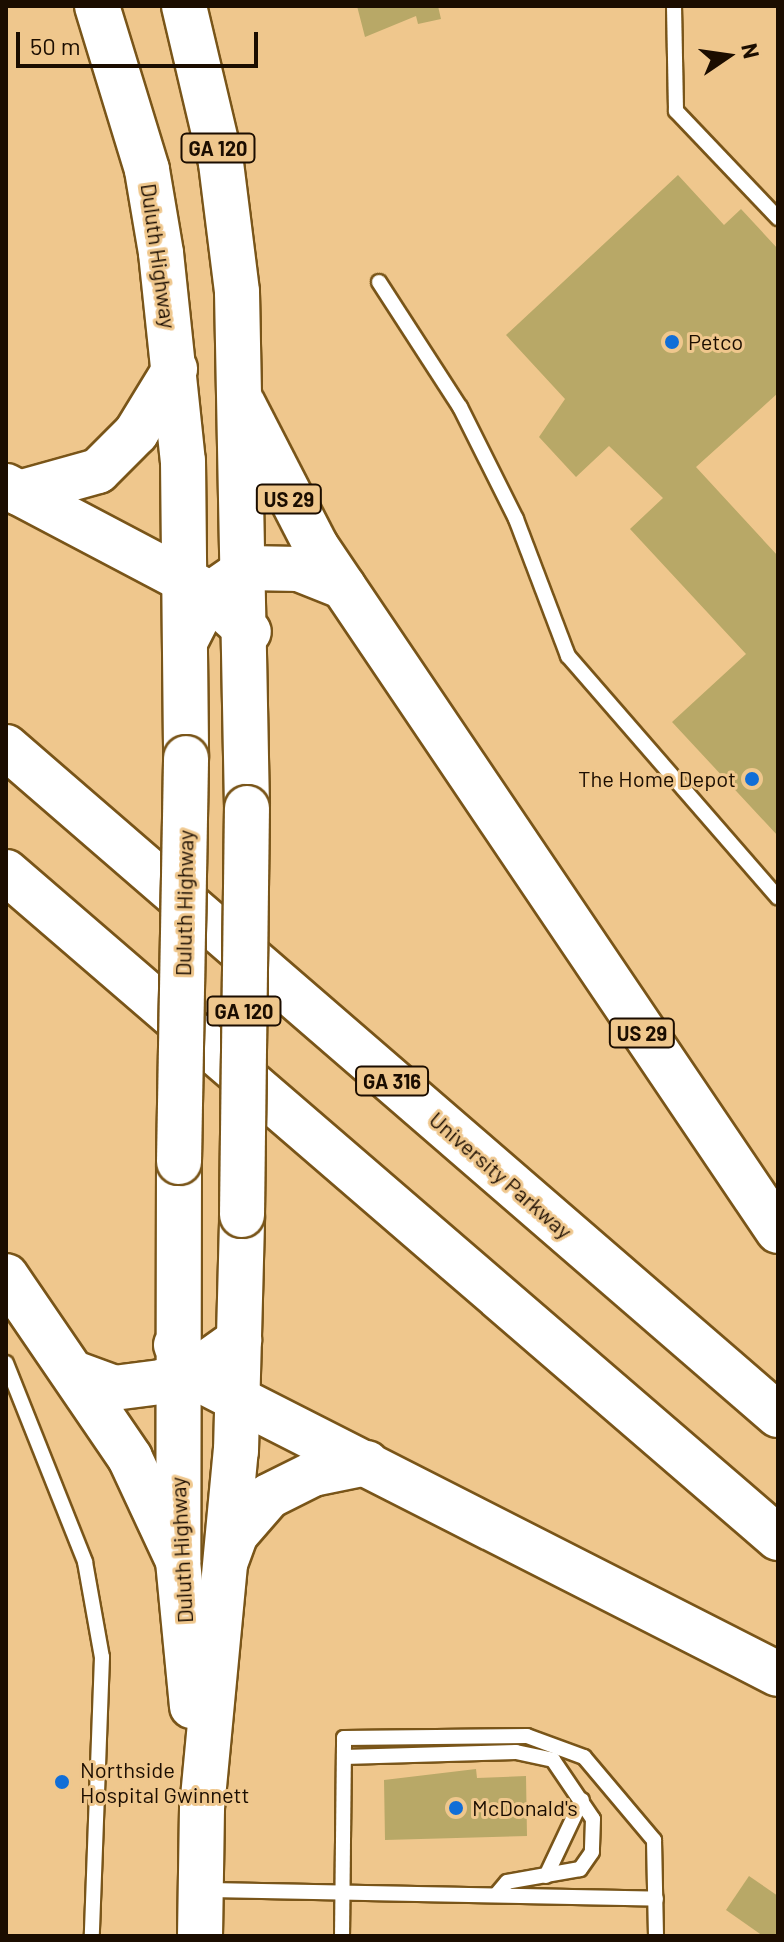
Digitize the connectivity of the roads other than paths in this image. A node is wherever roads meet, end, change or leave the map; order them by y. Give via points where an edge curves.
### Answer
1 (97, 6) edge
2 (184, 6) edge
3 (674, 6) edge
4 (778, 218) edge
5 (379, 282) dead end
6 (175, 369) junction
7 (243, 404) junction
8 (12, 489) edge
9 (248, 568) junction
10 (344, 587) junction
11 (198, 588) junction
12 (249, 632) junction
13 (6, 747) edge
14 (6, 872) edge
15 (778, 898) edge
16 (778, 1231) edge
17 (6, 1276) edge
18 (239, 1340) junction
19 (6, 1363) edge
20 (181, 1365) junction
21 (79, 1375) junction
22 (238, 1398) junction
23 (778, 1415) edge
24 (367, 1463) junction
25 (778, 1538) edge
26 (178, 1561) junction
27 (226, 1561) junction
28 (778, 1674) edge
29 (344, 1757) junction
30 (582, 1800) junction
31 (202, 1808) junction
32 (546, 1876) junction
33 (201, 1890) junction
34 (341, 1891) junction
35 (496, 1895) junction
36 (656, 1899) junction
37 (92, 1936) edge
38 (200, 1936) edge
39 (342, 1936) edge
40 (656, 1936) edge

1 - 6 main road, Duluth Highway via 147,170
2 - 7 main road, Duluth Highway / GA 120 via 221,163
3 - 4 lane via 676,111
5 - 15 lane via 460,407 516,519 568,656
6 - 8 main road via 136,433 98,471
6 - 11 main road, Duluth Highway
7 - 9 main road, Duluth Highway / GA 120
7 - 10 main road, US 29 via 297,514
8 - 11 main road
9 - 10 main road via 299,569
9 - 11 main road
9 - 12 main road, Duluth Highway / GA 120
10 - 16 main road, US 29
11 - 12 main road
11 - 20 main road, Duluth Highway / GA 120, bridge via 186,640
12 - 18 main road, Duluth Highway / GA 120, bridge
13 - 23 main road, University Parkway / GA 316
14 - 25 main road
17 - 21 main road
18 - 20 main road
18 - 22 main road, Duluth Highway
19 - 37 lane via 85,1562 102,1657
20 - 21 main road via 114,1388
20 - 22 main road
20 - 26 main road, Duluth Highway
21 - 26 main road via 154,1502
22 - 24 main road
22 - 27 main road, Duluth Highway
24 - 27 main road via 313,1474 269,1496 236,1534
24 - 28 main road
26 - 31 main road, Duluth Highway
27 - 31 main road, Duluth Highway
29 - 30 lane via 516,1752 553,1760
29 - 34 lane
29 - 36 lane via 344,1738 527,1736 584,1757 654,1840
30 - 32 lane
30 - 32 lane via 597,1835 592,1852 580,1869
31 - 33 main road, Duluth Highway
32 - 35 lane via 507,1882
33 - 34 lane
33 - 38 main road, Duluth Highway
34 - 35 lane
34 - 39 lane
35 - 36 lane
36 - 40 lane

